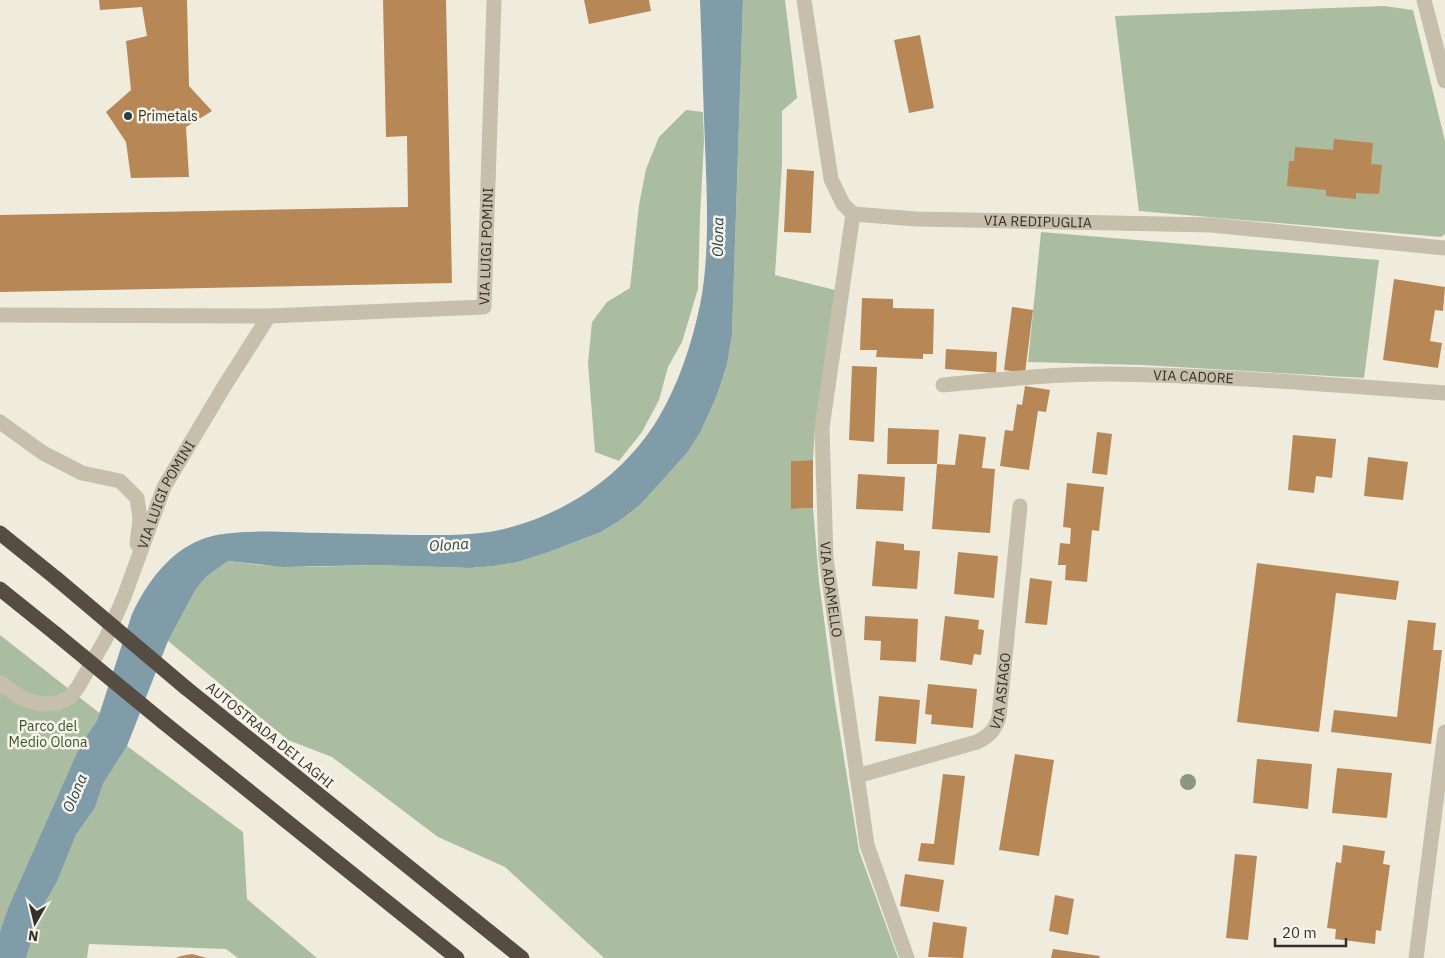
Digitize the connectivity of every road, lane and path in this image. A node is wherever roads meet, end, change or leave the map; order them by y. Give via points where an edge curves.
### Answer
1 (494, 0) edge
2 (804, 0) edge
3 (1424, 0) edge
4 (1445, 82) edge
5 (853, 214) junction
6 (1445, 248) edge
7 (0, 315) edge
8 (269, 316) junction
9 (943, 385) dead end
10 (1445, 393) edge
11 (0, 422) edge
12 (1020, 506) dead end
13 (0, 533) edge
14 (134, 574) junction
15 (0, 589) edge
16 (0, 683) edge
17 (1445, 732) edge
18 (857, 776) junction
19 (457, 958) edge
20 (522, 958) edge
21 (907, 958) edge
22 (1416, 958) edge

1 - 8 street, VIA LUIGI POMINI via 484,307
2 - 5 street via 831,179 843,204
3 - 4 street
5 - 6 street, VIA REDIPUGLIA via 916,219 1212,225
5 - 18 street, VIA ADAMELLO via 822,428 826,558
7 - 8 street, VIA LUIGI POMINI
8 - 14 street, VIA LUIGI POMINI via 164,487
9 - 10 street, VIA CADORE via 1105,374
11 - 14 street, VIA LUIGI POMINI via 43,453 82,473 120,481 137,498 140,518
12 - 18 street, VIA ASIAGO via 999,716 995,728 977,742
13 - 20 highway, AUTOSTRADA DEI LAGHI, bridge via 186,688
14 - 16 street, VIA LUIGI POMINI via 106,638 70,697 58,703 41,704 23,699
15 - 19 highway, bridge
17 - 22 street
18 - 21 street, VIA ADAMELLO via 868,844

